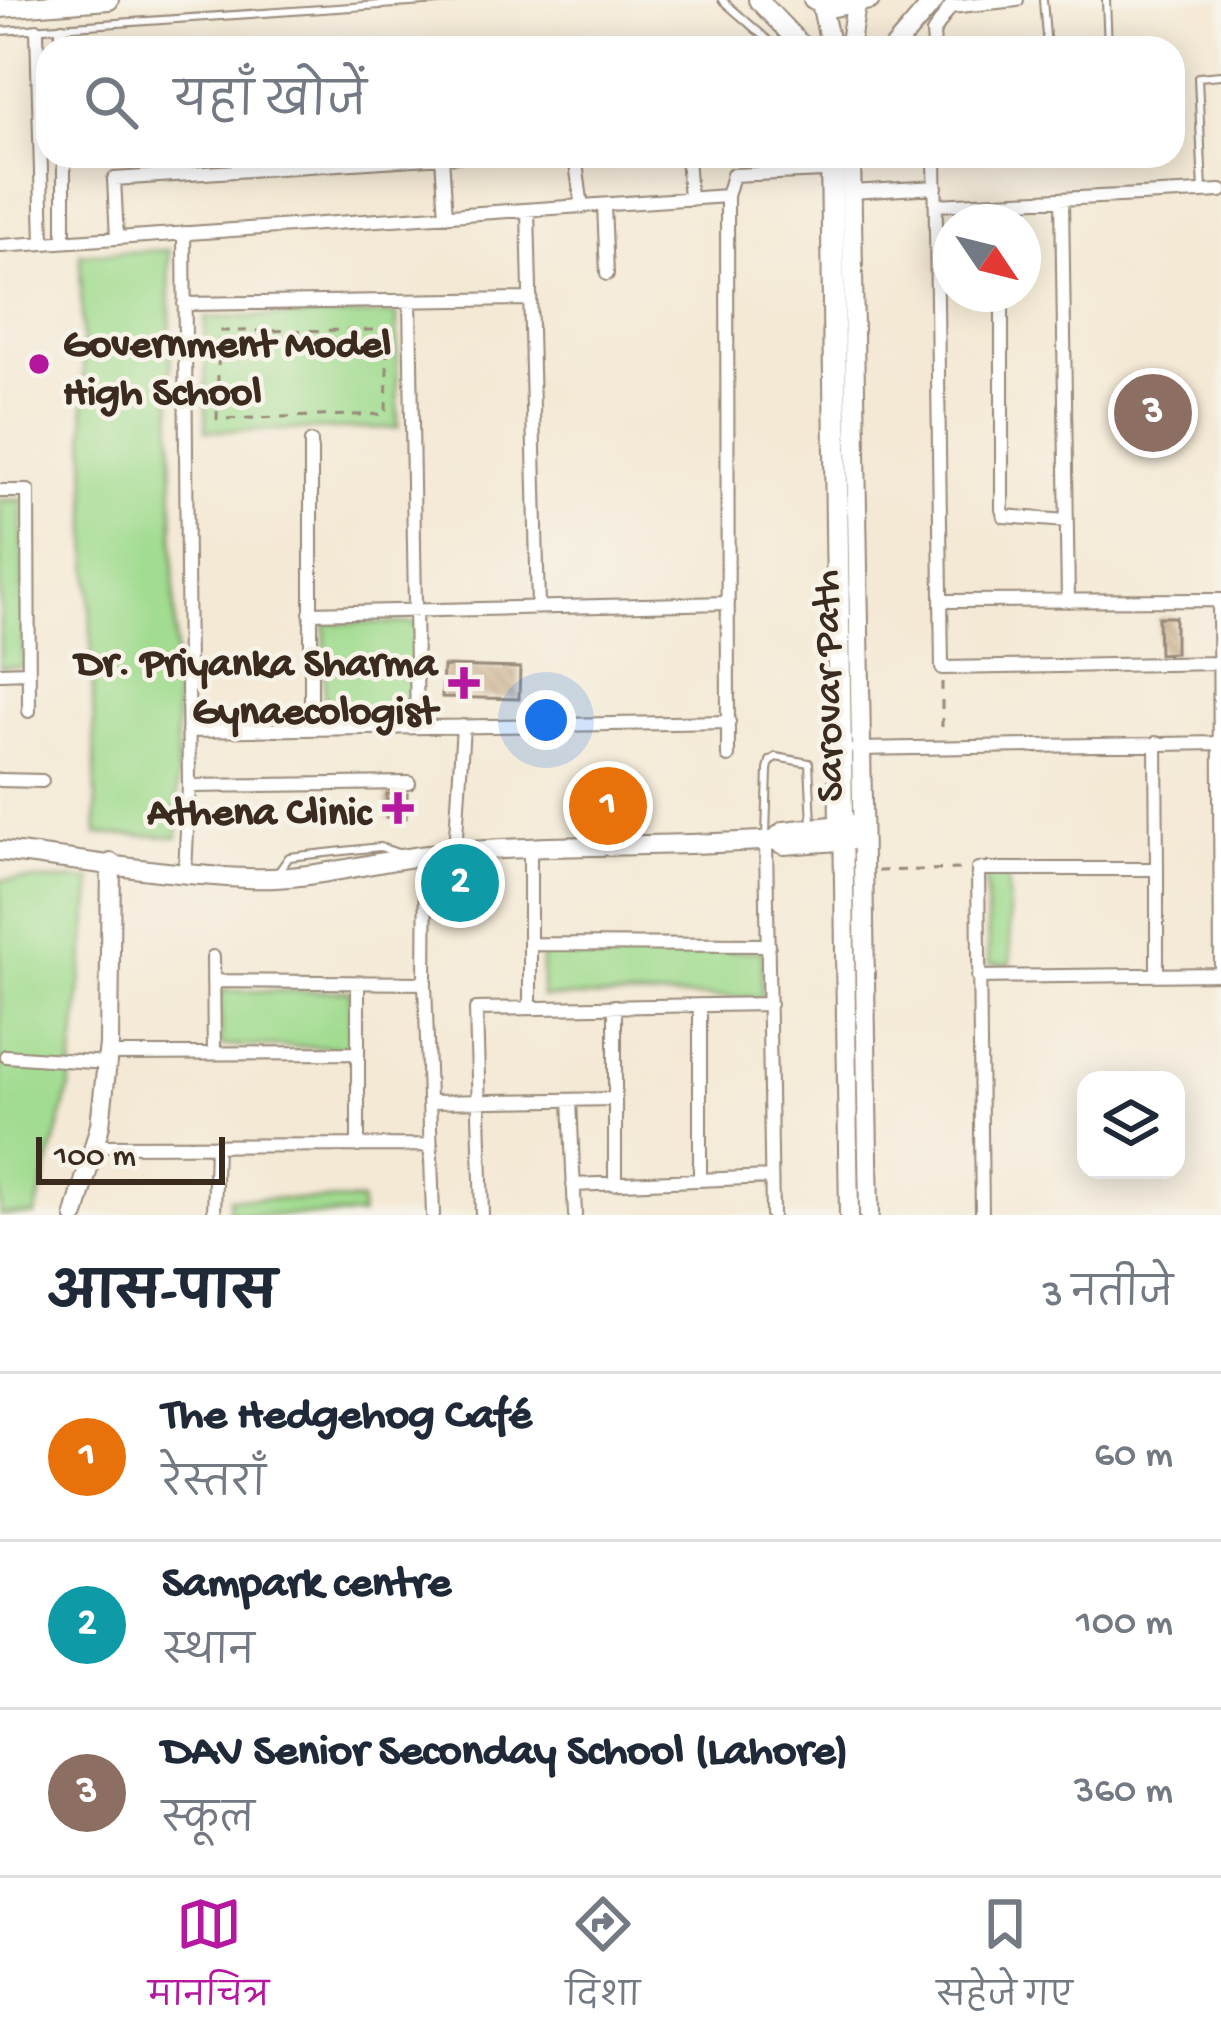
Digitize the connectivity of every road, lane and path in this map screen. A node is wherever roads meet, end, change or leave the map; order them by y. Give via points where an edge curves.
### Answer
1 (109, 0) edge
2 (454, 0) edge
3 (722, 0) edge
4 (758, 0) edge
5 (935, 0) edge
6 (1017, 0) edge
7 (1043, 0) edge
8 (1106, 0) edge
9 (817, 2) edge
10 (863, 3) edge
11 (0, 8) edge
12 (62, 29) junction
13 (37, 30) junction
14 (0, 32) edge
15 (37, 36) edge
16 (62, 36) edge
17 (763, 36) edge
18 (792, 36) edge
19 (827, 36) edge
20 (853, 36) edge
21 (904, 36) edge
22 (933, 36) edge
23 (1046, 36) edge
24 (1108, 36) edge
25 (1221, 76) edge
26 (41, 168) edge
27 (64, 168) edge
28 (278, 168) edge
29 (443, 168) edge
30 (577, 168) edge
31 (688, 168) edge
32 (794, 168) edge
33 (829, 168) edge
34 (829, 168) edge
35 (851, 168) edge
36 (935, 168) edge
37 (935, 187) junction
38 (1221, 191) edge
39 (851, 192) junction
40 (1203, 192) junction
41 (727, 196) junction
42 (690, 199) junction
43 (1062, 199) junction
44 (936, 204) edge
45 (972, 204) edge
46 (604, 205) junction
47 (582, 207) junction
48 (528, 211) junction
49 (446, 216) junction
50 (184, 233) junction
51 (117, 238) junction
52 (64, 241) junction
53 (43, 243) junction
54 (0, 246) edge
55 (607, 274) dead end
56 (530, 299) junction
57 (410, 301) junction
58 (184, 304) junction
59 (944, 312) edge
60 (1002, 312) edge
61 (386, 414) joint
62 (311, 442) dead end
63 (0, 491) edge
64 (1066, 520) junction
65 (1220, 600) edge
66 (1068, 601) junction
67 (941, 602) junction
68 (728, 603) junction
69 (538, 608) junction
70 (418, 610) junction
71 (310, 613) junction
72 (1220, 663) edge
73 (942, 668) junction
74 (28, 672) junction
75 (0, 673) edge
76 (29, 711) dead end
77 (729, 722) junction
78 (463, 726) junction
79 (417, 727) junction
80 (310, 729) junction
81 (188, 730) junction
82 (942, 736) dead end
83 (1156, 743) junction
84 (1221, 743) edge
85 (852, 748) junction
86 (728, 756) dead end
87 (0, 780) edge
88 (42, 781) dead end
89 (409, 783) dead end
90 (189, 785) junction
91 (843, 830) junction
92 (770, 841) junction
93 (530, 846) junction
94 (0, 851) edge
95 (1221, 851) edge
96 (455, 852) junction
97 (417, 856) junction
98 (110, 862) junction
99 (978, 869) junction
100 (1157, 869) junction
101 (863, 872) junction
102 (185, 873) junction
103 (530, 944) junction
104 (769, 945) junction
105 (213, 957) dead end
106 (1221, 974) edge
107 (1157, 975) junction
108 (979, 977) junction
109 (213, 981) junction
110 (358, 983) junction
111 (425, 983) junction
112 (770, 1004) junction
113 (700, 1005) junction
114 (615, 1006) junction
115 (530, 1007) junction
116 (214, 1053) junction
117 (358, 1053) junction
118 (6, 1056) dead end
119 (107, 1058) junction
120 (615, 1099) junction
121 (570, 1100) junction
122 (479, 1101) junction
123 (430, 1102) junction
124 (431, 1145) junction
125 (94, 1146) junction
126 (216, 1146) junction
127 (358, 1146) junction
128 (771, 1177) junction
129 (700, 1180) junction
130 (615, 1184) junction
131 (574, 1185) junction
132 (75, 1215) edge
133 (214, 1215) edge
134 (433, 1215) edge
135 (482, 1215) edge
136 (575, 1215) edge
137 (772, 1215) edge
138 (849, 1215) edge
139 (869, 1215) edge
140 (982, 1215) edge

1 - 11 main road
2 - 12 lane
3 - 17 lane
4 - 18 main road
5 - 21 main road
6 - 22 street via 950,7
7 - 23 lane
8 - 24 lane
9 - 10 main road
9 - 19 main road
10 - 20 main road
12 - 13 lane
12 - 16 street
13 - 14 lane
13 - 15 street
25 - 40 lane via 1198,76
26 - 53 street
27 - 52 street
28 - 51 street via 114,179
29 - 49 street
30 - 47 street
31 - 42 street
32 - 41 street via 733,175
33 - 85 main road, Sarovar Path
34 - 91 lane
35 - 39 main road, Sarovar Path
36 - 37 street
37 - 39 street
37 - 44 street
38 - 40 street
39 - 85 main road, Sarovar Path
40 - 43 street
41 - 42 street
41 - 68 street
42 - 46 street
43 - 45 street
43 - 64 street
46 - 47 street
46 - 55 street
47 - 48 street
48 - 49 street
48 - 56 street
49 - 50 street
50 - 51 street
50 - 58 street
51 - 52 street
52 - 53 street
53 - 54 street
56 - 57 street
56 - 69 street
57 - 58 street
57 - 70 street
58 - 81 street
59 - 67 street
60 - 64 street via 1004,516
61 - 61 path via 388,330 219,331 217,419
62 - 71 street
63 - 74 street via 28,491
64 - 66 street
65 - 66 street
65 - 72 street
66 - 67 street
67 - 73 street
68 - 69 street
68 - 77 street
69 - 70 street
70 - 71 street
70 - 79 street
71 - 80 street
72 - 73 street
72 - 84 street
73 - 82 path
74 - 75 street
74 - 76 street
77 - 78 street
77 - 86 street
78 - 79 street
78 - 96 street
79 - 80 street
80 - 81 street
81 - 90 street
83 - 84 street
83 - 85 street
83 - 100 street
84 - 95 street
85 - 91 main road, Sarovar Path
87 - 88 street
89 - 90 street
90 - 102 street
91 - 92 main road via 784,845
91 - 92 main road via 784,831
91 - 92 lane via 809,763 776,757 768,770
91 - 101 main road, Sarovar Path
91 - 138 main road, Sarovar Path
92 - 93 main road
92 - 104 street
93 - 96 main road
93 - 103 street
94 - 98 main road
95 - 106 street
96 - 97 main road
97 - 102 main road via 275,878
97 - 111 street
98 - 102 main road
98 - 119 main road
99 - 100 street
99 - 101 path
99 - 108 street
100 - 107 street
101 - 139 main road, Sarovar Path
103 - 104 street
103 - 115 street
104 - 112 street
105 - 109 street
106 - 107 street
107 - 108 street
108 - 140 street
109 - 110 street
109 - 116 street
110 - 111 street
110 - 117 street
111 - 123 street
112 - 113 street
112 - 128 street
113 - 114 street
113 - 129 street
114 - 115 street
114 - 120 street
115 - 122 street via 476,1009
116 - 117 street
116 - 119 street
117 - 127 street
118 - 119 street
119 - 125 main road
120 - 121 street
120 - 130 street
121 - 122 street
121 - 131 street
122 - 123 street
122 - 135 street
123 - 124 street
124 - 127 street
124 - 134 street
125 - 126 street
125 - 132 main road
126 - 127 street
126 - 133 street
128 - 129 street
128 - 137 street
129 - 130 street
130 - 131 street
131 - 136 street

